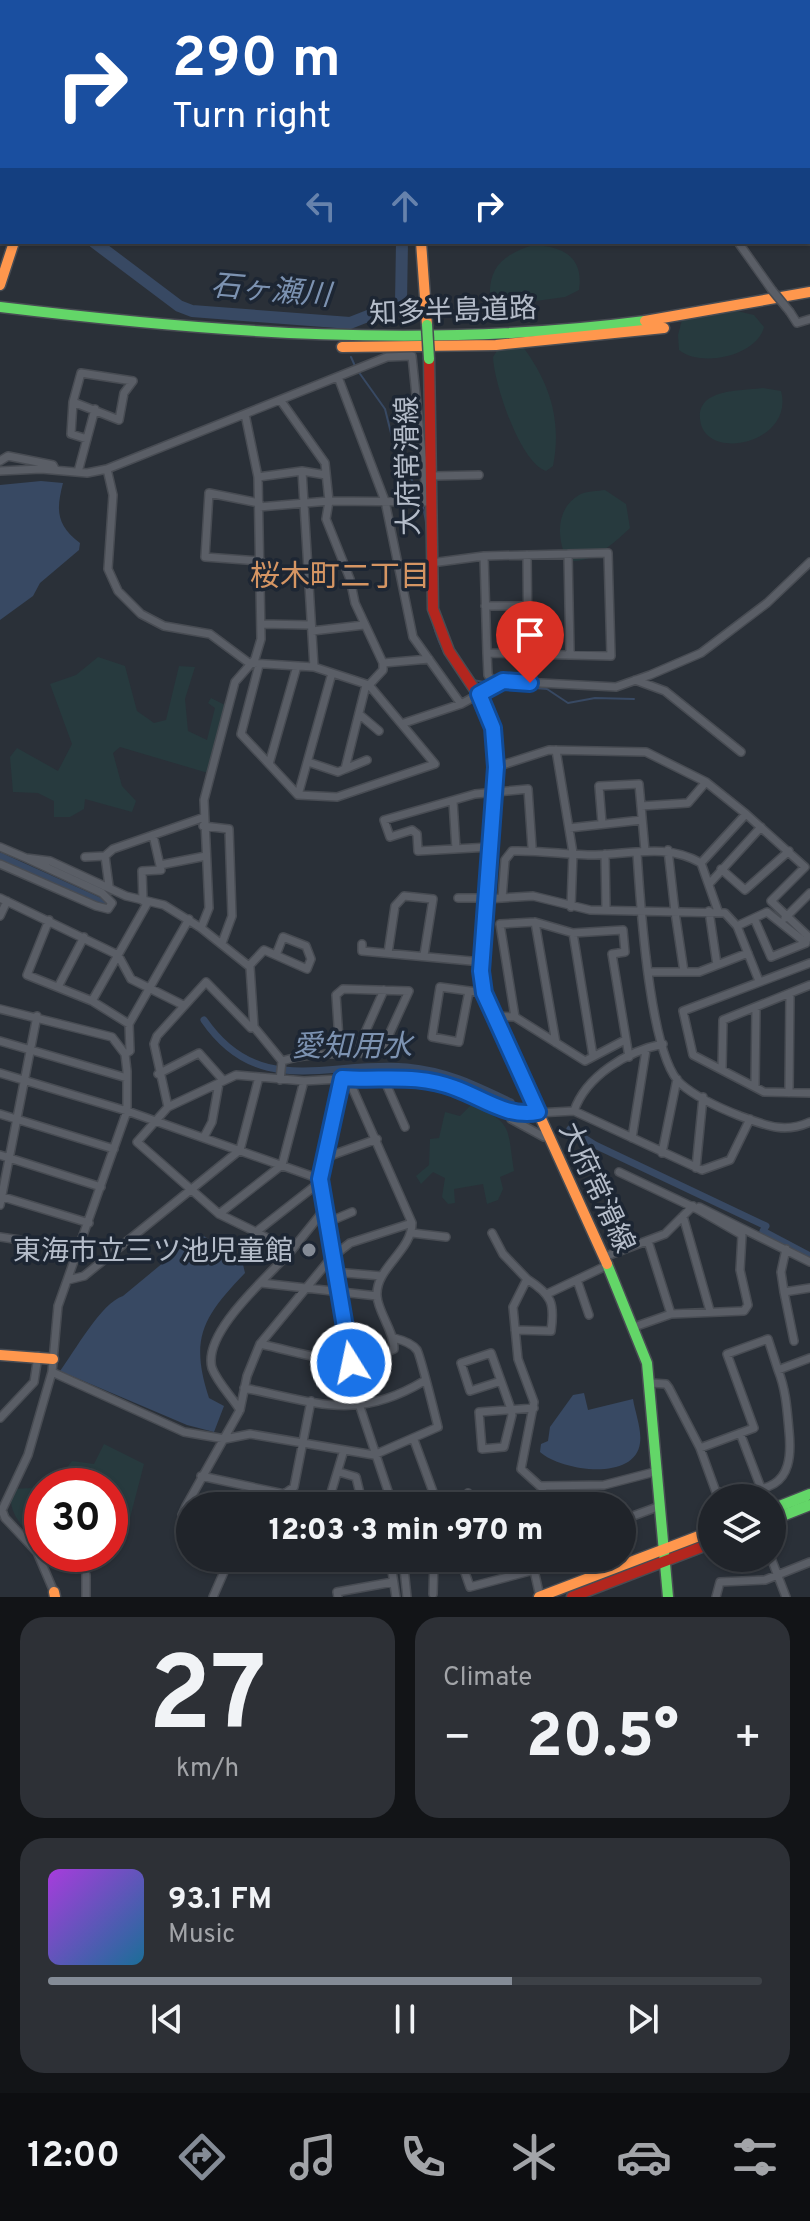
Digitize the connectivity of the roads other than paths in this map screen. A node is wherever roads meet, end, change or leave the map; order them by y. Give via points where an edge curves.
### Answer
1 (13, 244) edge
2 (421, 244) edge
3 (739, 244) edge
4 (3, 266) edge
5 (0, 285) edge
6 (810, 292) edge
7 (810, 302) edge
8 (0, 307) edge
9 (0, 317) edge
10 (810, 319) edge
11 (338, 377) junction
12 (281, 401) junction
13 (73, 402) junction
14 (95, 409) junction
15 (245, 414) junction
16 (87, 439) junction
17 (0, 461) edge
18 (55, 469) junction
19 (107, 469) junction
20 (0, 471) edge
21 (302, 471) junction
22 (78, 472) junction
23 (326, 475) junction
24 (479, 475) dead end
25 (433, 476) junction
26 (258, 477) junction
27 (329, 501) junction
28 (385, 501) junction
29 (430, 502) junction
30 (303, 503) junction
31 (259, 505) junction
32 (568, 554) junction
33 (527, 555) junction
34 (484, 556) junction
35 (261, 561) junction
36 (810, 562) edge
37 (431, 563) junction
38 (485, 606) junction
39 (528, 606) junction
40 (261, 624) junction
41 (364, 625) junction
42 (312, 628) junction
43 (528, 652) junction
44 (487, 653) junction
45 (570, 653) junction
46 (429, 659) junction
47 (249, 663) junction
48 (383, 663) junction
49 (259, 665) junction
50 (297, 666) junction
51 (314, 667) junction
52 (332, 673) junction
53 (635, 680) junction
54 (494, 683) junction
55 (368, 685) junction
56 (479, 694) junction
57 (461, 704) junction
58 (359, 714) junction
59 (404, 723) junction
60 (379, 731) dead end
61 (556, 750) junction
62 (741, 752) dead end
63 (367, 760) dead end
64 (308, 762) junction
65 (269, 764) junction
66 (496, 767) junction
67 (345, 769) junction
68 (706, 782) junction
69 (494, 793) junction
70 (298, 795) junction
71 (453, 801) junction
72 (641, 806) junction
73 (746, 814) junction
74 (642, 820) junction
75 (203, 822) junction
76 (602, 823) junction
77 (761, 827) junction
78 (569, 828) junction
79 (153, 835) junction
80 (0, 847) edge
81 (490, 847) junction
82 (532, 847) dead end
83 (456, 849) junction
84 (668, 850) junction
85 (789, 851) junction
86 (641, 852) junction
87 (573, 853) junction
88 (605, 854) junction
89 (105, 856) junction
90 (206, 856) junction
91 (85, 857) dead end
92 (26, 858) junction
93 (701, 863) junction
94 (0, 864) edge
95 (160, 865) junction
96 (721, 869) junction
97 (710, 883) junction
98 (109, 886) junction
99 (810, 893) edge
100 (458, 898) dead end
101 (486, 898) junction
102 (502, 898) junction
103 (3, 899) edge
104 (145, 902) junction
105 (571, 907) junction
106 (606, 909) junction
107 (640, 911) junction
108 (713, 911) junction
109 (675, 912) junction
110 (0, 916) edge
111 (754, 918) junction
112 (785, 918) junction
113 (189, 919) junction
114 (49, 920) junction
115 (535, 922) junction
116 (737, 926) junction
117 (201, 928) junction
118 (573, 933) junction
119 (84, 937) junction
120 (810, 938) edge
121 (222, 943) junction
122 (362, 944) dead end
123 (388, 953) junction
124 (748, 953) junction
125 (118, 955) junction
126 (276, 955) junction
127 (424, 955) junction
128 (482, 962) junction
129 (810, 963) edge
130 (717, 965) junction
131 (249, 966) junction
132 (649, 972) junction
133 (684, 972) junction
134 (759, 981) junction
135 (810, 985) edge
136 (58, 987) junction
137 (149, 990) junction
138 (384, 990) junction
139 (469, 991) junction
140 (484, 993) junction
141 (790, 993) junction
142 (92, 1001) junction
143 (183, 1005) junction
144 (756, 1007) junction
145 (0, 1009) edge
146 (37, 1016) junction
147 (494, 1016) junction
148 (515, 1017) junction
149 (129, 1024) junction
150 (254, 1027) junction
151 (625, 1040) junction
152 (0, 1041) edge
153 (556, 1043) junction
154 (663, 1044) junction
155 (31, 1049) junction
156 (646, 1050) junction
157 (125, 1054) junction
158 (340, 1055) junction
159 (355, 1055) junction
160 (593, 1056) junction
161 (629, 1057) junction
162 (282, 1063) junction
163 (722, 1068) junction
164 (0, 1073) edge
165 (158, 1074) junction
166 (259, 1077) junction
167 (383, 1077) junction
168 (127, 1078) junction
169 (281, 1078) junction
170 (345, 1078) junction
171 (25, 1079) junction
172 (677, 1079) junction
173 (221, 1081) junction
174 (304, 1081) junction
175 (755, 1086) junction
176 (789, 1093) junction
177 (810, 1093) edge
178 (703, 1097) junction
179 (168, 1107) junction
180 (127, 1111) junction
181 (574, 1111) junction
182 (510, 1112) junction
183 (538, 1112) junction
184 (0, 1114) edge
185 (17, 1119) junction
186 (750, 1119) junction
187 (158, 1121) junction
188 (810, 1122) edge
189 (405, 1127) dead end
190 (549, 1136) junction
191 (204, 1137) junction
192 (632, 1138) junction
193 (377, 1139) junction
194 (114, 1149) junction
195 (240, 1150) junction
196 (662, 1153) junction
197 (0, 1155) edge
198 (10, 1158) junction
199 (324, 1158) junction
200 (282, 1165) junction
201 (696, 1168) junction
202 (619, 1172) dead end
203 (320, 1180) junction
204 (101, 1187) junction
205 (192, 1191) junction
206 (1, 1199) edge
207 (695, 1208) junction
208 (324, 1210) junction
209 (352, 1212) dead end
210 (219, 1214) junction
211 (683, 1216) junction
212 (89, 1223) junction
213 (326, 1223) junction
214 (412, 1223) junction
215 (256, 1232) junction
216 (412, 1233) junction
217 (492, 1233) dead end
218 (0, 1237) edge
219 (446, 1237) dead end
220 (648, 1241) junction
221 (79, 1249) junction
222 (786, 1249) junction
223 (291, 1251) junction
224 (331, 1258) junction
225 (606, 1261) junction
226 (810, 1262) edge
227 (334, 1272) junction
228 (382, 1276) junction
229 (527, 1279) junction
230 (68, 1280) junction
231 (577, 1280) junction
232 (261, 1283) junction
233 (306, 1287) junction
234 (810, 1288) edge
235 (338, 1292) junction
236 (784, 1292) junction
237 (549, 1293) junction
238 (377, 1296) junction
239 (710, 1311) junction
240 (671, 1314) junction
241 (589, 1315) dead end
242 (634, 1327) junction
243 (515, 1330) junction
244 (394, 1338) junction
245 (794, 1341) dead end
246 (260, 1344) junction
247 (0, 1355) edge
248 (38, 1356) junction
249 (810, 1358) edge
250 (53, 1359) junction
251 (351, 1363) junction
252 (778, 1370) junction
253 (52, 1372) junction
254 (424, 1381) junction
255 (501, 1381) junction
256 (651, 1383) junction
257 (244, 1388) junction
258 (311, 1401) junction
259 (360, 1407) junction
260 (534, 1408) junction
261 (511, 1409) junction
262 (240, 1410) junction
263 (0, 1418) edge
264 (740, 1433) junction
265 (225, 1439) junction
266 (414, 1440) junction
267 (304, 1444) junction
268 (700, 1448) junction
269 (343, 1453) junction
270 (374, 1455) junction
271 (658, 1471) junction
272 (339, 1472) junction
273 (201, 1476) junction
274 (713, 1484) edge
275 (759, 1484) edge
276 (769, 1484) edge
277 (542, 1488) junction
278 (193, 1492) edge
279 (275, 1492) edge
280 (287, 1492) edge
281 (332, 1492) edge
282 (360, 1492) edge
283 (388, 1492) edge
284 (433, 1492) edge
285 (543, 1492) edge
286 (810, 1494) edge
287 (786, 1503) edge
288 (810, 1505) edge
289 (660, 1506) junction
290 (1, 1510) edge
291 (786, 1514) edge
292 (636, 1515) edge
293 (698, 1538) edge
294 (698, 1546) edge
295 (666, 1554) junction
296 (810, 1562) edge
297 (224, 1572) edge
298 (392, 1572) edge
299 (404, 1572) edge
300 (434, 1572) edge
301 (464, 1572) edge
302 (526, 1572) edge
303 (534, 1572) edge
304 (776, 1572) edge
305 (522, 1573) joint
306 (86, 1575) dead end
307 (778, 1576) junction
308 (393, 1582) junction
309 (433, 1594) dead end
310 (54, 1595) edge
311 (86, 1597) edge
312 (213, 1597) edge
313 (338, 1597) edge
314 (396, 1597) edge
315 (407, 1597) edge
316 (539, 1597) edge
317 (572, 1597) edge
318 (668, 1597) edge
319 (716, 1597) edge
320 (786, 1597) edge

1 - 4 main road
2 - 25 main road, 大府常滑線, bridge
3 - 10 street, bridge via 797,323
4 - 5 main road
6 - 8 main road, 知多半島道路 via 627,323 410,337 214,331
7 - 9 main road, 知多半島道路 via 628,333 410,347 198,339
11 - 12 street
11 - 28 street
11 - 29 street via 387,357 412,356
12 - 15 street
12 - 23 street via 325,463
13 - 14 street
13 - 14 street via 81,373 133,381 124,393 119,420
13 - 16 street via 71,434
14 - 16 street
15 - 19 street
15 - 26 street
16 - 22 street
17 - 18 street via 8,456
18 - 20 street
18 - 22 street
19 - 22 street
19 - 47 street via 113,500 107,564 118,591 153,622 210,634
21 - 23 street
21 - 26 street
21 - 30 street
23 - 27 street
24 - 25 street
25 - 29 main road, 大府常滑線
26 - 31 street
27 - 28 street
27 - 30 street
27 - 41 street via 326,519
28 - 29 street
28 - 46 street via 413,637
29 - 37 main road, 大府常滑線
30 - 31 street
30 - 42 street
31 - 35 street
31 - 35 street via 209,493 205,557
32 - 33 street
32 - 45 street
32 - 45 street via 608,553 611,656
33 - 34 street
33 - 39 street
34 - 37 street
34 - 38 street
35 - 40 street
36 - 53 street via 701,653
37 - 56 main road, 大府常滑線 via 437,623
38 - 39 street
38 - 44 street
39 - 43 street
40 - 42 street
40 - 47 street via 255,659
41 - 42 street
41 - 48 street
42 - 51 street
43 - 44 street
43 - 45 street
44 - 54 street via 488,675
46 - 48 street
46 - 57 street
47 - 49 street
47 - 75 street via 235,682
48 - 55 street
49 - 50 street
49 - 65 street via 241,734
50 - 51 street
50 - 65 street
51 - 52 street
52 - 55 street
52 - 64 street
53 - 54 street via 616,687
53 - 62 street via 665,691
54 - 56 street
55 - 58 street
55 - 59 street
56 - 57 street
56 - 66 main road, 大府常滑線 via 493,728
57 - 59 street
58 - 60 street
58 - 67 street
59 - 70 street via 435,764 337,797
61 - 66 street
61 - 68 street via 646,752
61 - 78 street
63 - 67 street
64 - 67 street via 338,772
64 - 70 street
65 - 70 street
66 - 69 main road, 大府常滑線
68 - 72 street via 688,803
68 - 73 street
69 - 71 street
69 - 81 main road, 大府常滑線
69 - 82 street via 528,789
71 - 83 street
71 - 83 street via 384,820 390,837 412,830 417,834 418,851
72 - 74 street
72 - 76 street via 639,784 599,786
73 - 77 street
73 - 93 street
74 - 76 street
74 - 86 street
75 - 79 street
75 - 90 street
75 - 121 street via 229,829 232,916
76 - 78 street
77 - 85 street
77 - 96 street
78 - 87 street
79 - 89 street
79 - 95 street
80 - 92 street
81 - 83 street
81 - 101 main road, 大府常滑線
84 - 86 street
84 - 93 street
84 - 109 street
85 - 96 street via 745,890
85 - 112 street via 805,867 771,901
86 - 88 street
86 - 107 street
87 - 88 street
87 - 102 street via 509,852
87 - 105 street
88 - 106 street
89 - 91 street
89 - 98 street
90 - 95 street
90 - 117 street via 209,908
92 - 94 street via 102,893 112,903 108,909 96,906
92 - 98 street via 50,861
93 - 97 street
95 - 104 street via 161,870 142,871
96 - 97 street
97 - 108 street
98 - 104 street
99 - 112 street
100 - 101 street
101 - 102 street
101 - 128 main road, 大府常滑線
102 - 105 street via 533,896
103 - 110 street
103 - 114 street
104 - 113 street via 164,905
104 - 125 street
105 - 106 street
106 - 107 street
107 - 109 street
107 - 132 street
108 - 109 street
108 - 116 street via 732,917
108 - 130 street
109 - 133 street
111 - 111 street via 767,912 806,943 771,957
111 - 116 street
112 - 120 street
113 - 117 street
113 - 137 street
114 - 119 street
114 - 136 street via 27,975
115 - 118 street
115 - 148 street via 500,924
115 - 153 street
116 - 124 street
117 - 121 street
118 - 151 street via 623,930 625,952 612,954
118 - 160 street
119 - 125 street
119 - 136 street
121 - 131 street
122 - 123 street via 362,951
123 - 127 street
123 - 127 street via 395,906 404,896 433,899
124 - 130 street
124 - 134 street
125 - 137 street via 131,979
125 - 142 street
126 - 126 street via 307,969 311,959 306,946 283,937
126 - 131 street via 264,950
127 - 128 street
128 - 140 main road, 大府常滑線
129 - 134 street
130 - 133 street
131 - 150 street
132 - 133 street
132 - 154 street
134 - 163 street via 683,1011 693,1055
135 - 141 street
136 - 142 street
137 - 143 street
137 - 149 street
138 - 158 street via 343,989 336,995
138 - 159 street
138 - 159 street via 409,991 381,1052
139 - 139 street via 440,987 432,1037 459,1042
139 - 140 street
140 - 147 main road, 大府常滑線
141 - 144 street
141 - 176 street
142 - 149 street
143 - 150 street via 206,982
143 - 165 street via 154,1044
144 - 163 street via 723,1020
144 - 175 street
145 - 146 street
146 - 155 street
146 - 157 street via 112,1037
147 - 148 street
147 - 183 main road, 大府常滑線
148 - 153 street
149 - 157 street via 130,1051
150 - 162 street
151 - 160 street
151 - 161 street
152 - 155 street
153 - 160 street via 585,1061
154 - 156 street
154 - 172 street
155 - 168 street
155 - 171 street
156 - 161 street
156 - 192 street
157 - 168 street
158 - 159 street
158 - 162 street
161 - 181 street via 588,1085
162 - 169 street
163 - 175 street
164 - 171 street
165 - 173 street via 199,1053
165 - 179 street
166 - 169 street
166 - 173 street via 236,1075
166 - 195 street
167 - 170 street
167 - 182 street via 441,1083
167 - 189 street
168 - 180 street
169 - 174 street
170 - 174 street
170 - 193 street
170 - 199 street
171 - 180 street
171 - 185 street
172 - 178 street
172 - 196 street
173 - 179 street
173 - 191 street
174 - 200 street
175 - 176 street via 764,1092
176 - 177 street
178 - 186 street
178 - 201 street
179 - 187 street
180 - 187 street
180 - 194 street
181 - 183 street
181 - 192 street
182 - 183 street
182 - 190 street via 520,1125
183 - 190 main road, 大府常滑線
184 - 185 street
185 - 194 street
185 - 198 street
186 - 188 street via 780,1129
186 - 201 street via 730,1160 715,1168
187 - 191 street
187 - 205 street via 137,1142
190 - 225 main road, 大府常滑線
191 - 195 street
192 - 196 street
193 - 199 street
193 - 214 street
194 - 204 street
195 - 200 street
195 - 205 street
196 - 201 street
197 - 198 street
198 - 204 street
198 - 206 street
199 - 203 street
200 - 203 street
200 - 210 street
202 - 207 street
203 - 208 street
203 - 215 street
204 - 212 street
205 - 210 street
205 - 230 street via 84,1276
206 - 212 street
207 - 211 street
207 - 222 street
207 - 239 street via 742,1235 740,1270 748,1305 744,1311
208 - 213 street
208 - 223 street
209 - 213 street
210 - 215 street
211 - 220 street via 665,1234
211 - 239 street
212 - 221 street
213 - 224 street
214 - 216 street
214 - 224 street via 350,1243
215 - 223 street
216 - 219 street
216 - 228 street
217 - 229 street
218 - 221 street
220 - 225 street
220 - 240 street
221 - 230 street
222 - 226 street
222 - 236 street
223 - 232 street
224 - 227 street
224 - 233 street
225 - 231 street
225 - 242 main road, 大府常滑線
227 - 228 street
227 - 235 street
228 - 238 street
229 - 237 street
229 - 243 street via 513,1307
230 - 250 street via 58,1306
231 - 237 street
231 - 241 street
232 - 233 street
232 - 262 street via 242,1298 211,1358 213,1370
233 - 235 street
233 - 246 street
234 - 236 street
235 - 238 street
235 - 251 street
236 - 245 street
237 - 243 street via 554,1307 551,1331
238 - 244 street
239 - 240 street
240 - 242 street
242 - 256 main road, 大府常滑線
243 - 260 street
244 - 251 street via 394,1349
244 - 254 street via 416,1348
246 - 251 street
246 - 257 street
247 - 248 main road
248 - 250 main road
248 - 263 street via 34,1382
249 - 252 street
250 - 253 street
251 - 259 street
252 - 264 street via 768,1339 727,1354 754,1428
252 - 276 street via 786,1394 791,1461 782,1478
253 - 265 street via 184,1432
253 - 290 street via 28,1455
254 - 259 street via 382,1403
254 - 266 street via 438,1427
255 - 255 street via 491,1353 461,1363 470,1391
255 - 261 street
256 - 268 street via 666,1384
256 - 271 main road, 大府常滑線
257 - 258 street
257 - 262 street
258 - 259 street
258 - 267 street
259 - 270 street
260 - 261 street
260 - 277 street via 521,1469
261 - 261 street via 479,1412 482,1449 504,1447
262 - 265 street
264 - 268 street
264 - 275 street
265 - 267 street via 250,1434
265 - 273 street
266 - 270 street
266 - 284 street
267 - 269 street
267 - 280 street via 294,1487
268 - 274 street
269 - 270 street
269 - 272 street
270 - 283 street
271 - 277 street via 604,1485
271 - 289 main road, 大府常滑線
272 - 281 street
272 - 282 street via 356,1477
273 - 278 street
273 - 279 street
277 - 285 street
286 - 287 main road
288 - 291 main road
289 - 292 street
289 - 295 main road, 大府常滑線
290 - 310 street via 37,1552
293 - 295 main road
294 - 295 main road
295 - 316 main road
295 - 317 main road
295 - 318 main road, 大府常滑線
296 - 307 street
297 - 312 street
298 - 308 street
299 - 315 street
300 - 309 street
301 - 305 street via 470,1587
302 - 305 street
303 - 316 street
304 - 307 street
306 - 311 street
307 - 319 street via 752,1582 727,1579 720,1582
307 - 320 street
308 - 313 street via 337,1592
308 - 314 street

